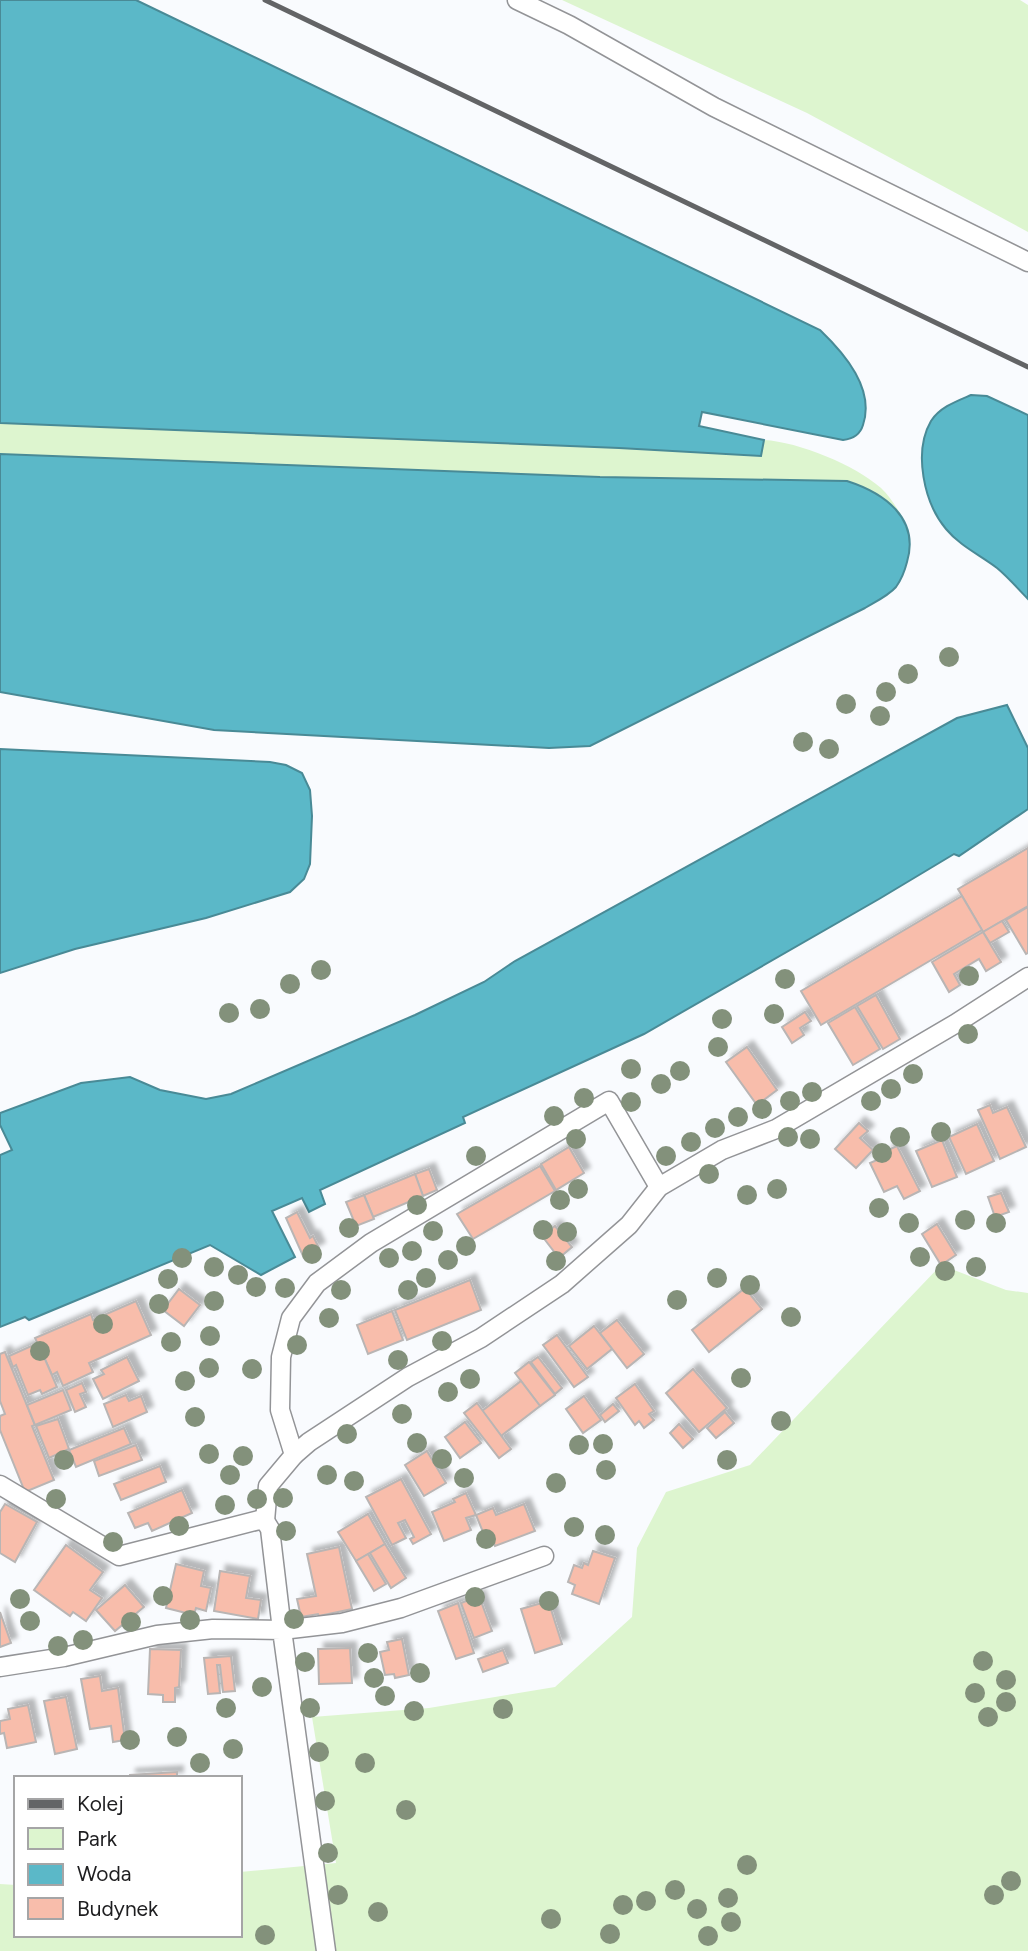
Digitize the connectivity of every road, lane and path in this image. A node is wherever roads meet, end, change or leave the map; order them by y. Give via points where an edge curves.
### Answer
1 (517, 0) edge
2 (1028, 262) edge
3 (1028, 977) edge
4 (659, 1187) junction
5 (294, 1455) junction
6 (0, 1485) edge
7 (265, 1521) junction
8 (544, 1556) dead end
9 (282, 1630) junction
10 (0, 1667) edge
11 (326, 1951) edge

1 - 2 lane via 715,107
3 - 4 lane via 776,1129 722,1150
4 - 5 lane via 629,1225 562,1284 481,1338 408,1377
4 - 5 lane via 609,1101 371,1243 317,1283 291,1318 281,1357 279,1410
5 - 7 lane via 268,1486
6 - 7 lane via 119,1556
7 - 9 lane via 270,1529
8 - 9 lane via 401,1608 342,1623
9 - 10 lane via 213,1629 157,1635
9 - 11 lane

